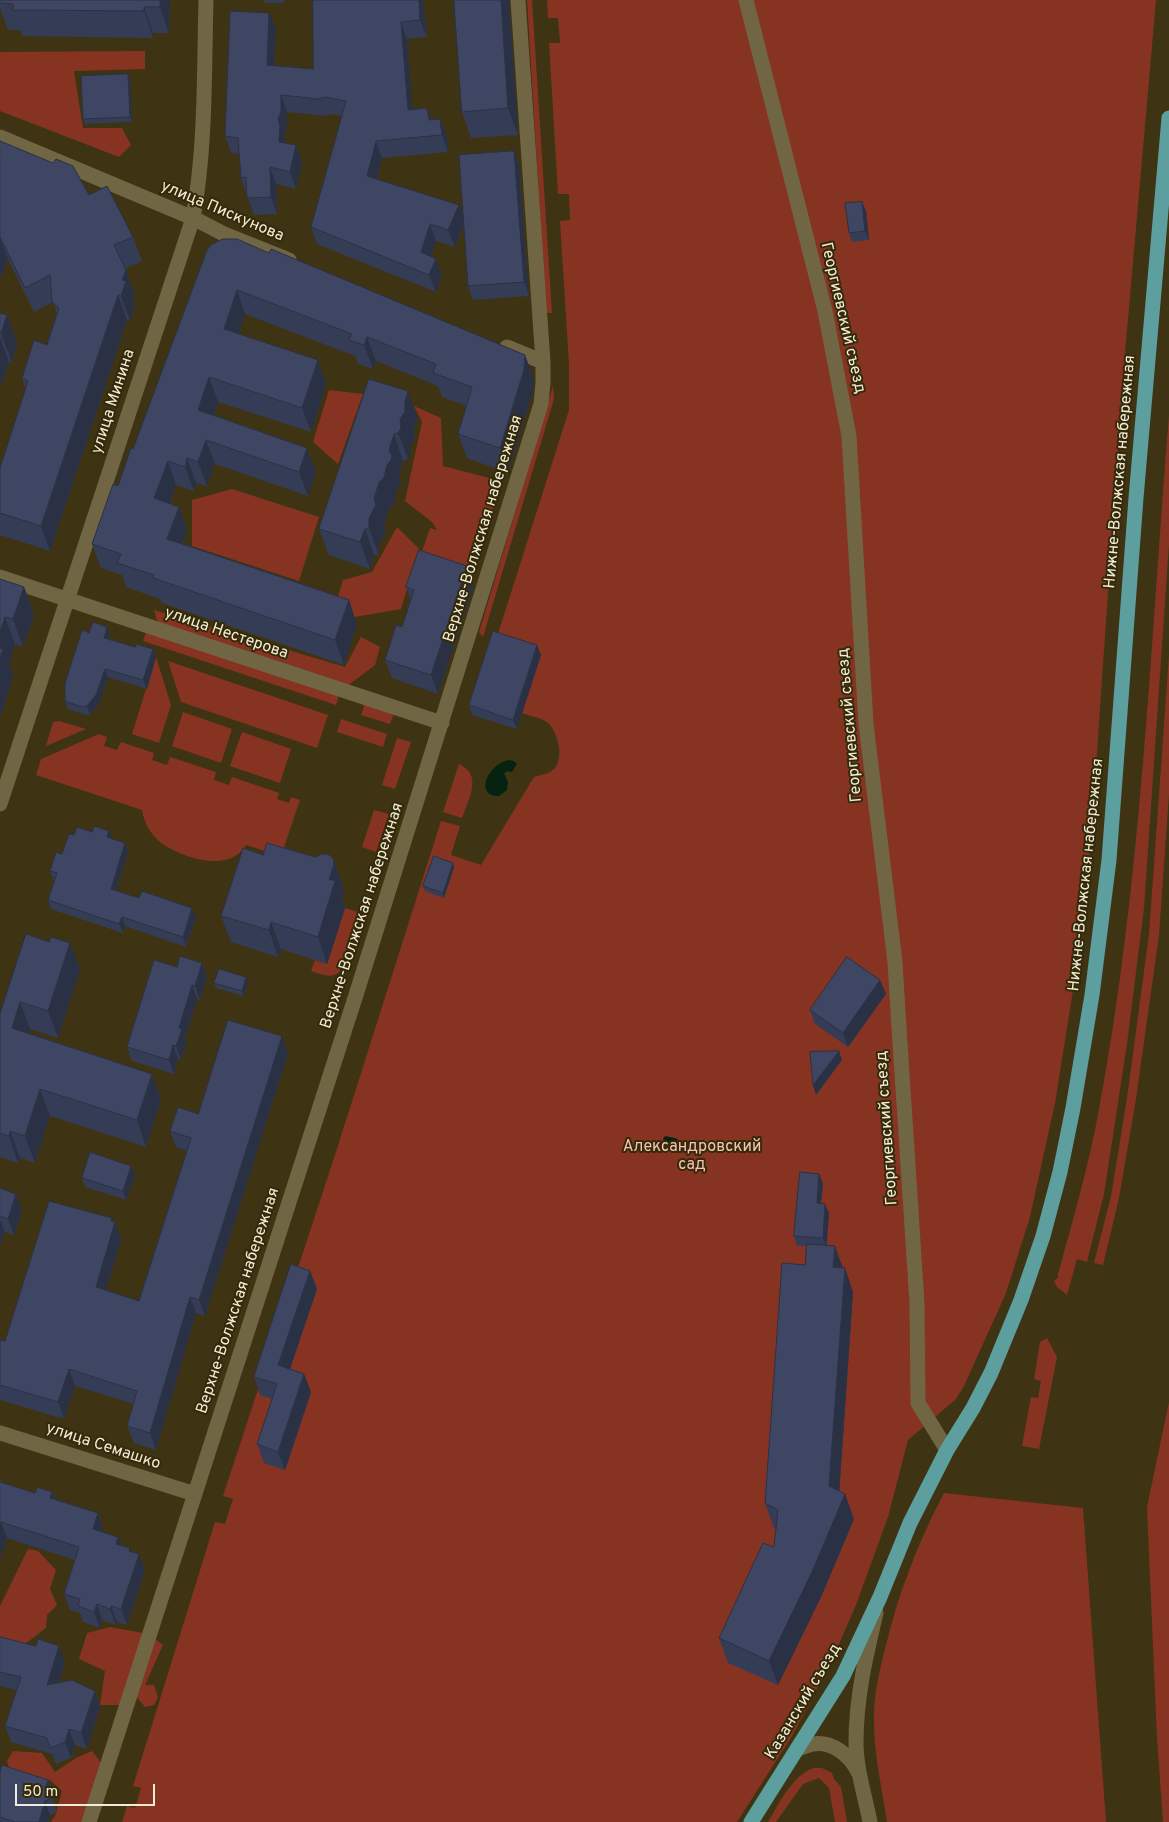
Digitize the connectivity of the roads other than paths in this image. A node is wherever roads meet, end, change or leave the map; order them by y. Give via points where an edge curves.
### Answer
1 (206, 0) edge
2 (518, 0) edge
3 (746, 0) edge
4 (1169, 118) edge
5 (0, 137) edge
6 (193, 218) junction
7 (306, 267) edge
8 (491, 341) edge
9 (543, 362) junction
10 (0, 577) edge
11 (68, 600) junction
12 (442, 723) junction
13 (0, 804) edge
14 (0, 1433) edge
15 (947, 1450) junction
16 (195, 1494) junction
17 (880, 1597) junction
18 (797, 1749) junction
19 (862, 1780) junction
20 (89, 1822) edge
21 (751, 1822) edge
22 (870, 1822) edge

1 - 6 street, улица Минина via 203,147
2 - 9 street, Верхне-Волжская набережная
3 - 15 street, Георгиевский съезд via 825,311 849,436 866,724 898,1012 917,1303 918,1403
4 - 15 main road, Нижне-Волжская набережная via 1109,860 1092,995 1073,1108 1043,1236 991,1374
5 - 6 street, улица Пискунова
6 - 7 street, улица Пискунова
6 - 11 street, улица Минина
8 - 9 street
9 - 12 street, Верхне-Волжская набережная via 541,404
10 - 11 street, улица Нестерова
11 - 12 street, улица Нестерова
11 - 13 street, улица Минина
12 - 16 street, Верхне-Волжская набережная
14 - 16 street, улица Семашко
15 - 17 main road, Нижне-Волжская набережная via 910,1523
16 - 20 street, Верхне-Волжская набережная
17 - 18 main road, Казанский съезд via 843,1676
17 - 19 street via 864,1664 859,1706 856,1742
18 - 19 street via 813,1744 840,1750 855,1766
18 - 21 main road, Казанский съезд
19 - 22 street

